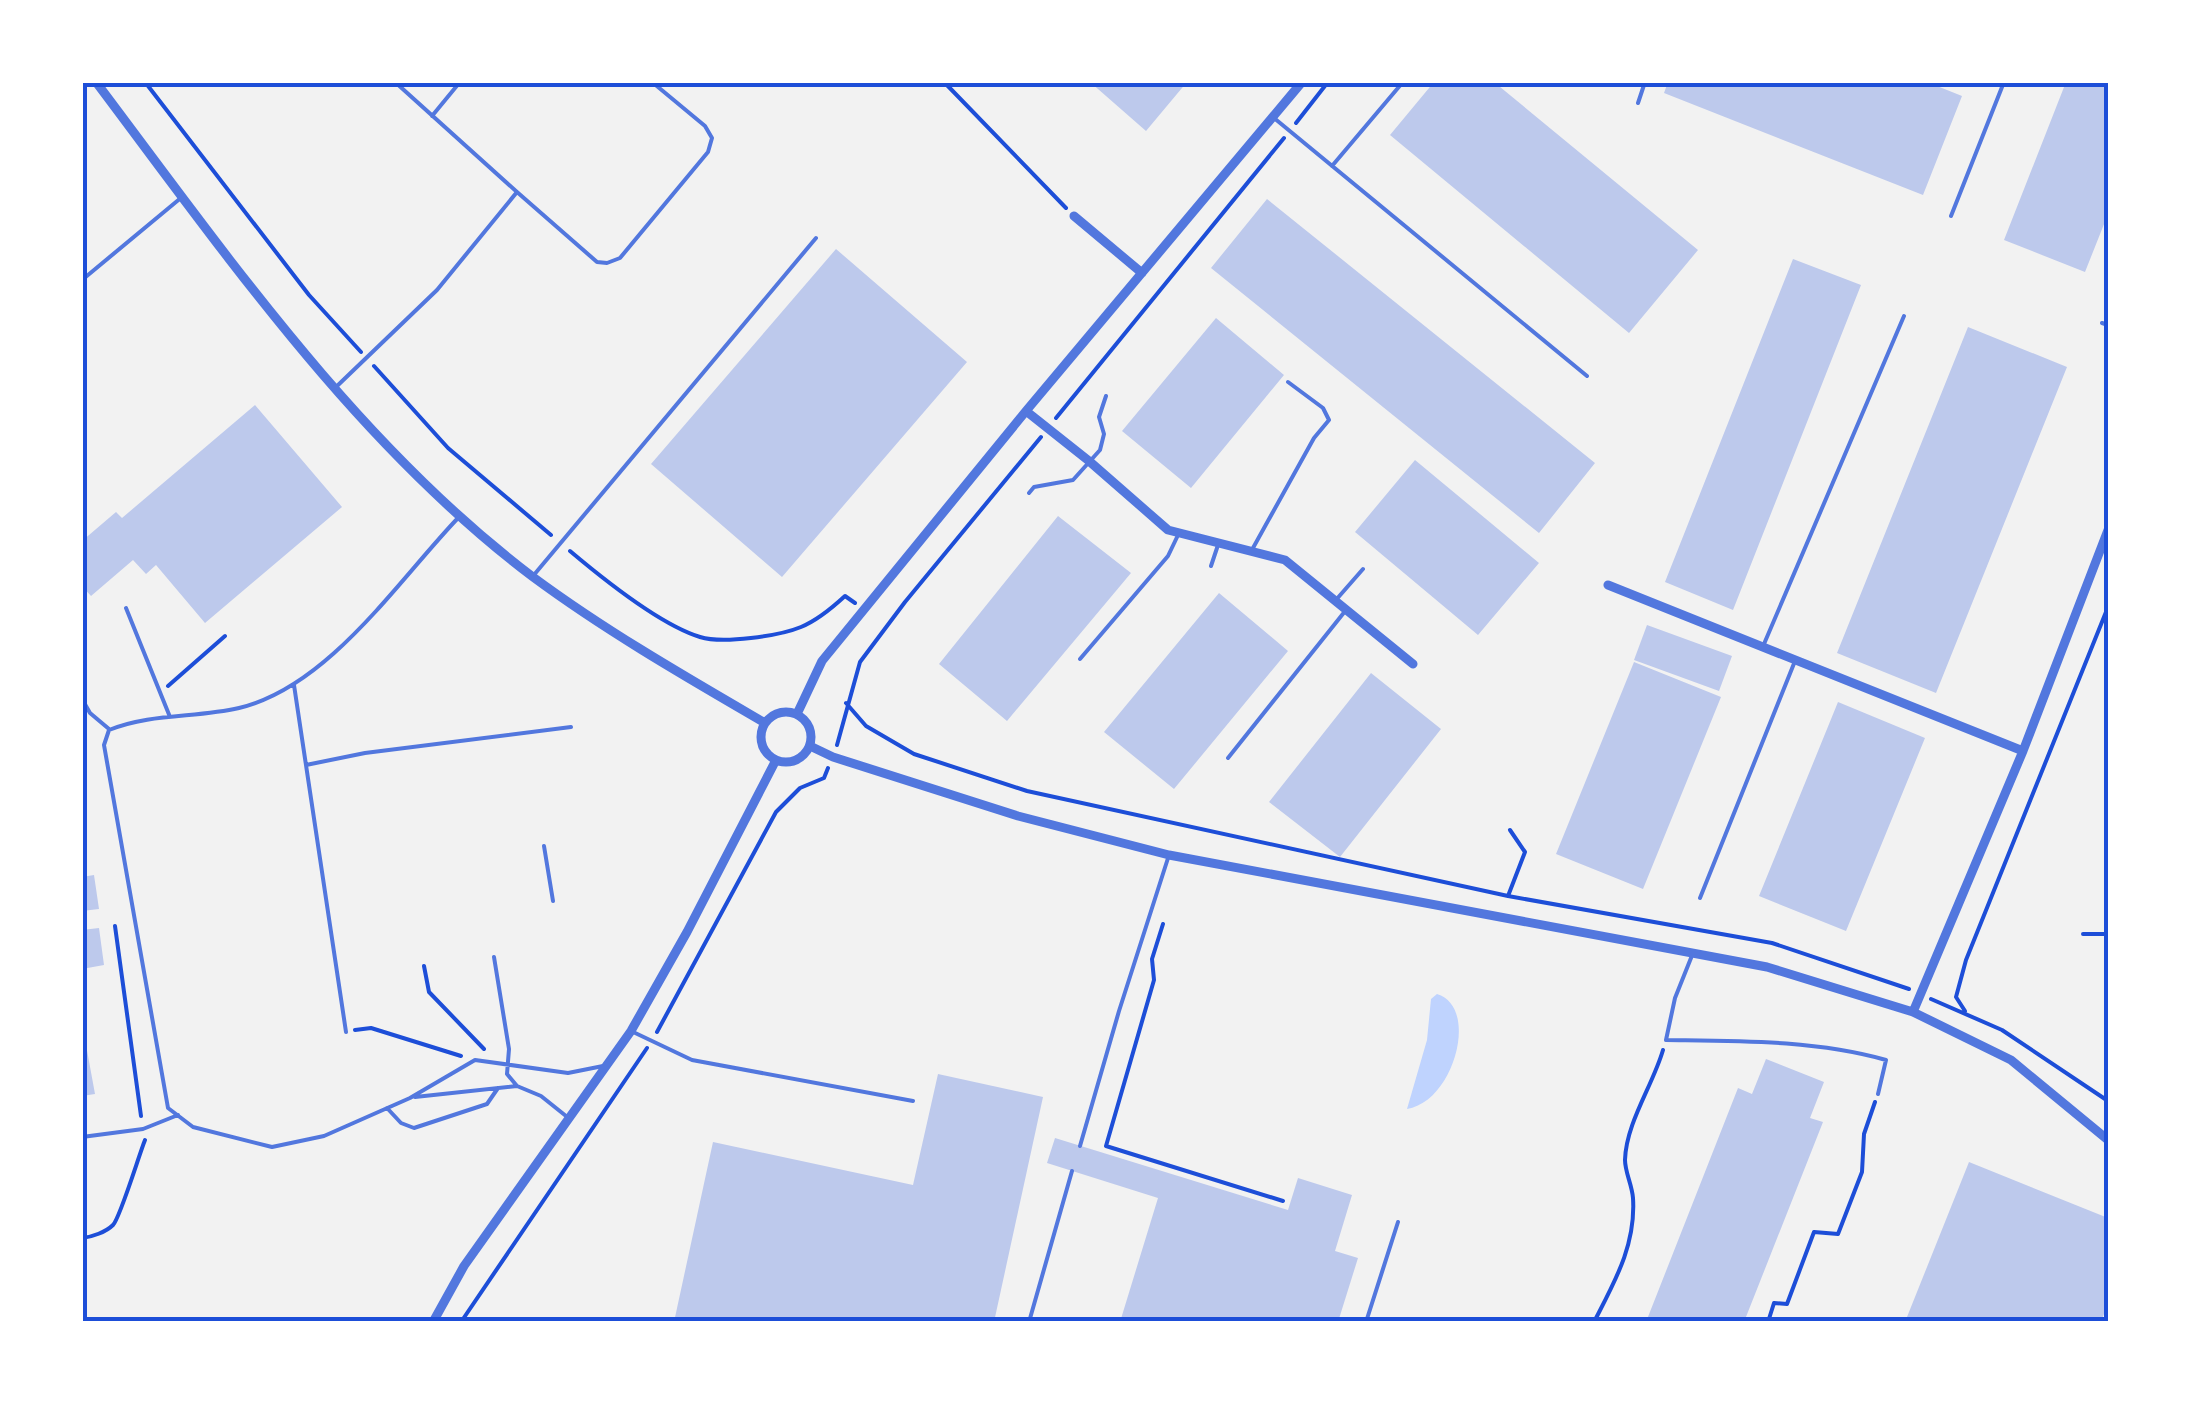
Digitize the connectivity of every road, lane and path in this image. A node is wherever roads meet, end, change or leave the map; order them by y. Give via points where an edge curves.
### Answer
1 (96, 82) edge
2 (145, 82) edge
3 (395, 82) edge
4 (460, 82) edge
5 (652, 82) edge
6 (944, 82) edge
7 (1302, 82) edge
8 (1328, 82) edge
9 (1403, 82) edge
10 (1645, 82) edge
11 (2004, 82) edge
12 (1638, 103) dead end
13 (432, 116) junction
14 (1274, 118) junction
15 (1290, 131) junction
16 (1332, 166) junction
17 (517, 192) junction
18 (182, 197) junction
19 (1074, 216) joint
20 (1951, 216) dead end
21 (816, 238) dead end
22 (1142, 272) junction
23 (82, 280) edge
24 (1904, 316) dead end
25 (367, 358) junction
26 (1587, 376) dead end
27 (1288, 382) dead end
28 (336, 387) junction
29 (1106, 396) dead end
30 (1064, 408) dead end
31 (1026, 411) junction
32 (1024, 458) dead end
33 (1089, 460) junction
34 (1029, 493) dead end
35 (461, 514) junction
36 (2108, 530) edge
37 (1178, 534) junction
38 (560, 542) junction
39 (1218, 545) junction
40 (1250, 552) junction
41 (1211, 566) dead end
42 (1363, 569) dead end
43 (533, 576) junction
44 (1608, 585) dead end
45 (853, 601) dead end
46 (1336, 601) junction
47 (2108, 607) edge
48 (126, 608) dead end
49 (1346, 610) junction
50 (873, 617) dead end
51 (886, 628) junction
52 (225, 636) dead end
53 (1762, 648) junction
54 (1080, 659) dead end
55 (1795, 660) junction
56 (1414, 664) dead end
57 (294, 685) junction
58 (160, 692) junction
59 (82, 699) edge
60 (846, 702) junction
61 (797, 714) junction
62 (170, 716) junction
63 (765, 722) junction
64 (571, 726) dead end
65 (110, 730) junction
66 (842, 731) dead end
67 (810, 746) junction
68 (2024, 751) junction
69 (1228, 758) dead end
70 (776, 760) junction
71 (306, 764) junction
72 (824, 778) dead end
73 (1510, 830) dead end
74 (544, 846) dead end
75 (1169, 856) junction
76 (1508, 896) junction
77 (1700, 898) dead end
78 (553, 901) dead end
79 (1163, 924) dead end
80 (115, 926) dead end
81 (2083, 934) dead end
82 (2108, 934) edge
83 (1693, 953) junction
84 (494, 957) dead end
85 (424, 966) dead end
86 (1921, 994) junction
87 (1914, 1012) junction
88 (1967, 1014) junction
89 (664, 1022) dead end
90 (346, 1032) joint
91 (631, 1032) junction
92 (1666, 1040) junction
93 (487, 1053) dead end
94 (461, 1056) dead end
95 (642, 1056) dead end
96 (610, 1064) junction
97 (508, 1065) junction
98 (517, 1086) junction
99 (498, 1088) junction
100 (1878, 1094) joint
101 (410, 1098) junction
102 (913, 1101) dead end
103 (2108, 1101) edge
104 (387, 1108) junction
105 (178, 1115) junction
106 (569, 1119) junction
107 (143, 1129) junction
108 (82, 1136) edge
109 (2108, 1140) edge
110 (1080, 1146) dead end
111 (1072, 1171) dead end
112 (1284, 1201) dead end
113 (1398, 1222) dead end
114 (82, 1238) edge
115 (433, 1322) edge
116 (462, 1322) edge
117 (1029, 1322) edge
118 (1366, 1322) edge
119 (1594, 1322) edge
120 (1768, 1322) edge

1 - 18 street
2 - 25 path via 308,295
3 - 13 lane
4 - 13 lane
5 - 17 lane via 712,138 708,152 620,258 597,262
6 - 19 path
7 - 14 street
8 - 15 path
9 - 16 lane
10 - 12 lane
11 - 20 lane
13 - 17 lane
14 - 15 lane
14 - 22 street
15 - 16 lane
15 - 30 path
16 - 26 lane
17 - 25 lane via 437,290
18 - 23 lane
18 - 28 street
19 - 22 street
21 - 38 lane
22 - 31 street
24 - 53 lane
25 - 28 lane
25 - 38 path via 448,448
27 - 40 lane via 1323,408 1328,420
28 - 35 street
29 - 33 lane via 1100,450
31 - 33 street
31 - 61 street via 822,661
32 - 51 path
33 - 34 lane via 1073,480
33 - 37 street
35 - 43 street
35 - 57 lane via 326,663
36 - 68 street
37 - 39 street
37 - 54 lane via 1168,556
38 - 43 lane
38 - 45 path via 675,627 705,639 798,628 846,596
39 - 40 street
39 - 41 lane
40 - 46 street via 1285,560
42 - 46 lane
43 - 63 street
44 - 53 street
46 - 49 street
47 - 88 path via 1966,960 1956,997
48 - 58 lane
49 - 56 street
49 - 69 lane
50 - 51 path
51 - 60 path via 860,662
52 - 58 path
53 - 55 street
55 - 68 street
55 - 77 lane
57 - 62 lane via 240,708
57 - 71 lane
58 - 62 lane
59 - 65 lane
60 - 66 path
60 - 76 path via 866,726 914,754 1028,791
61 - 63 street via 783,711
61 - 67 street via 808,724
62 - 65 lane
63 - 70 street via 761,739
64 - 71 lane
65 - 105 lane via 104,745 168,1108
67 - 70 street via 792,762
67 - 75 street via 1018,816
68 - 86 street
70 - 91 street
71 - 90 lane
72 - 89 path via 800,788 776,812
73 - 76 path via 1525,852
74 - 78 lane
75 - 83 street
75 - 110 lane
76 - 86 path via 1772,943
79 - 112 path via 1152,959 1154,980 1106,1146
80 - 107 path
81 - 82 path
83 - 87 street via 1767,967
83 - 92 lane
84 - 97 lane
85 - 93 path via 428,992
86 - 87 street
86 - 88 path
87 - 109 street via 2011,1060
88 - 103 path
90 - 94 path via 371,1028
91 - 96 street
91 - 102 lane via 692,1060
92 - 100 lane via 1846,1048 1886,1060
92 - 119 path via 1625,1160 1633,1228 1623,1267
95 - 116 path
96 - 97 lane via 568,1073
96 - 106 street
97 - 98 lane
97 - 101 lane via 475,1060
98 - 99 lane
98 - 106 lane
99 - 101 lane
99 - 104 lane via 487,1104 414,1128
100 - 120 path via 1864,1134 1862,1172 1838,1234 1814,1232 1787,1304 1774,1303
101 - 104 lane
104 - 105 lane via 324,1136 272,1147 193,1126
105 - 107 lane
106 - 115 street via 464,1266
107 - 108 lane
107 - 114 path via 146,1139 122,1209 112,1226
111 - 117 lane
113 - 118 lane

